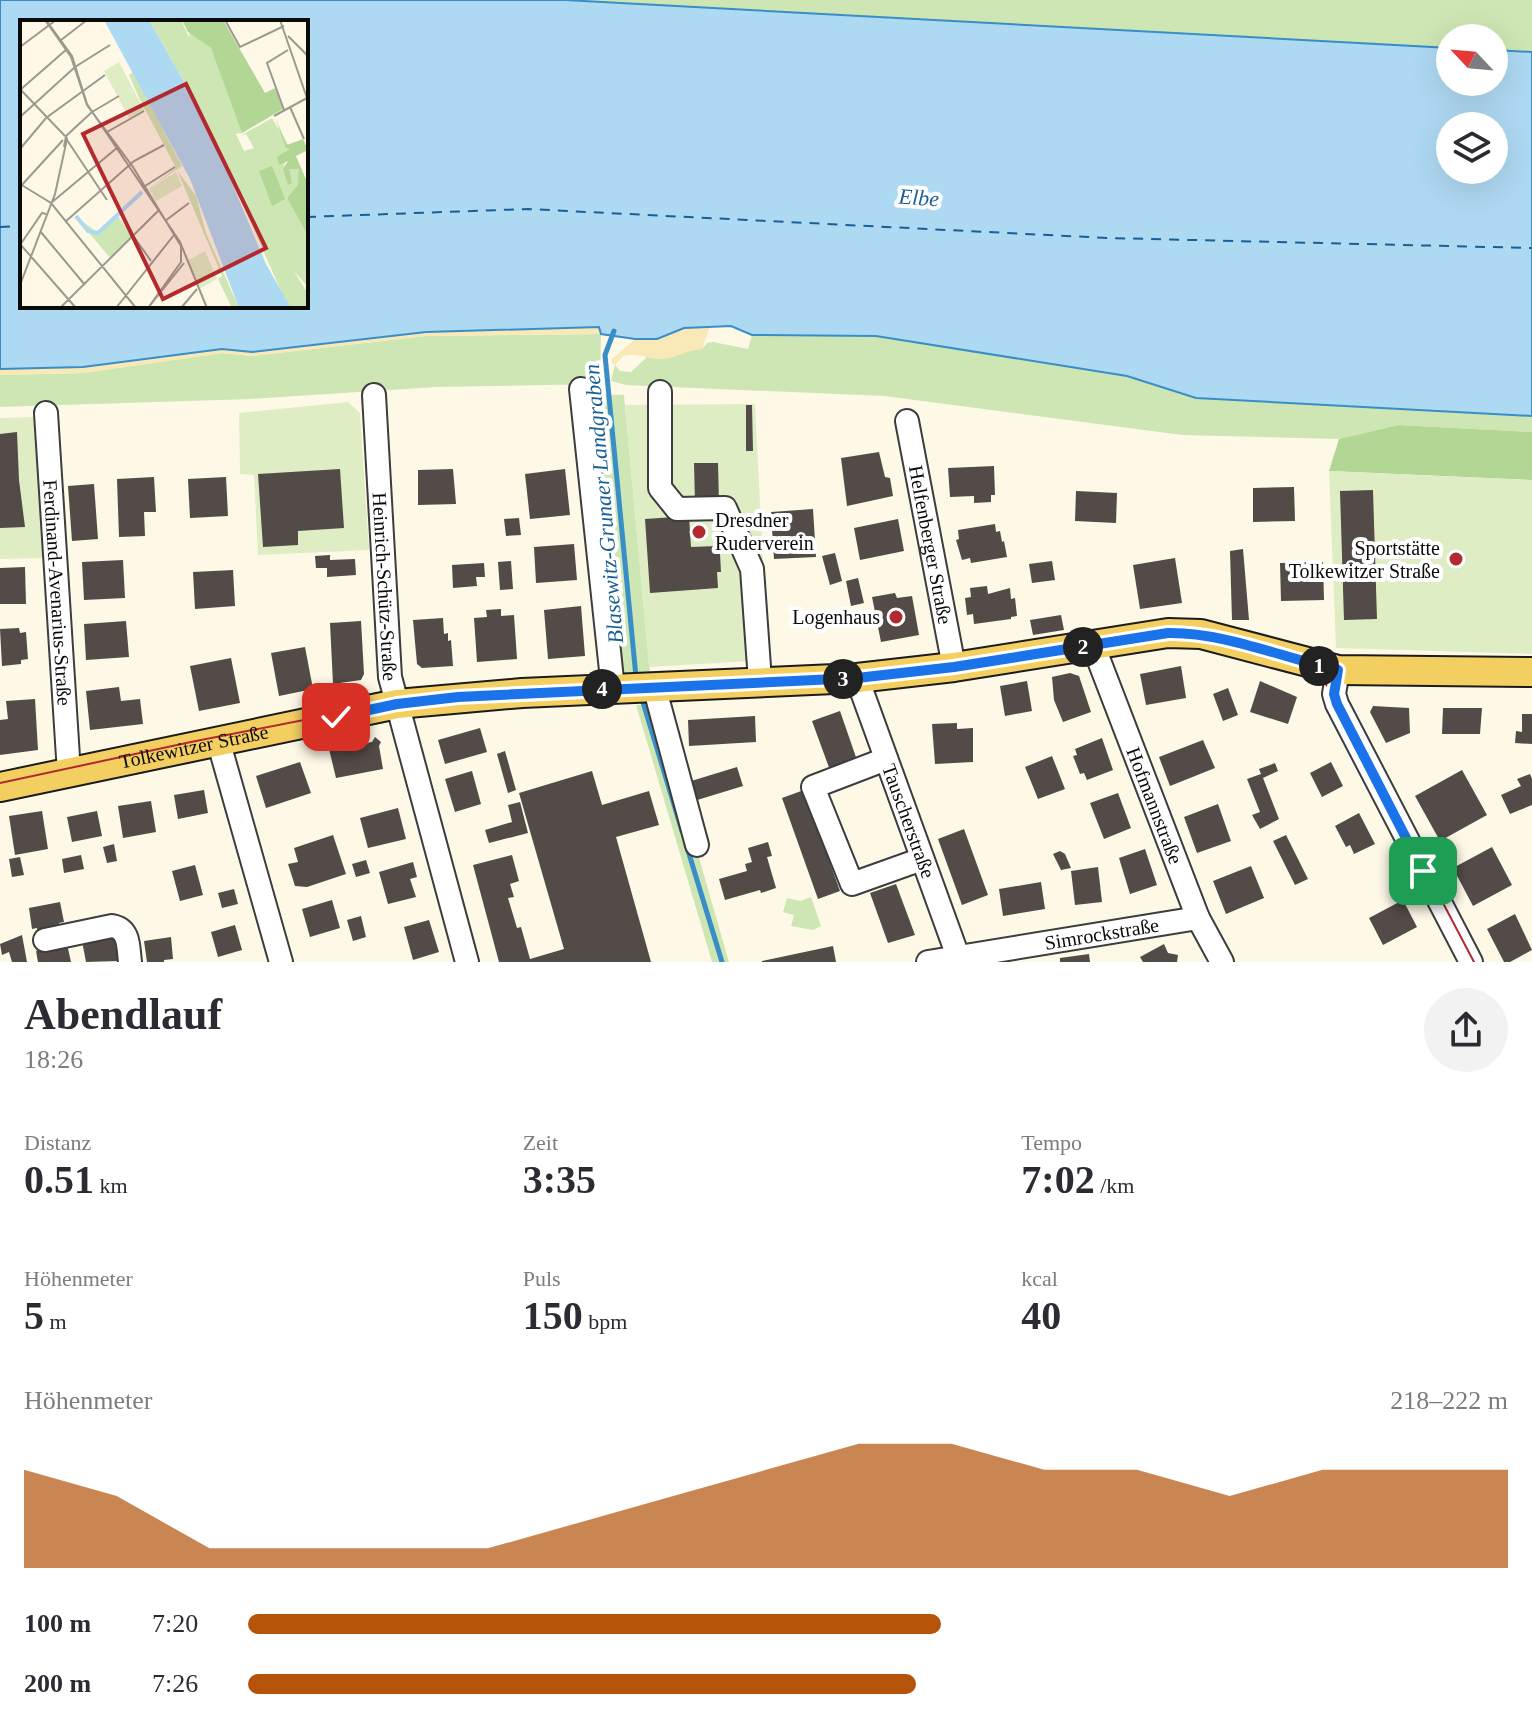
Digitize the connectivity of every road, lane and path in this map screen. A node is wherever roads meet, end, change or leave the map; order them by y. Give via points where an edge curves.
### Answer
1 (581, 389) dead end
2 (660, 392) dead end
3 (374, 395) dead end
4 (46, 413) dead end
5 (907, 421) dead end
6 (1093, 645) junction
7 (954, 667) junction
8 (1338, 670) junction
9 (1532, 672) edge
10 (857, 678) junction
11 (760, 681) junction
12 (653, 686) junction
13 (616, 688) junction
14 (397, 704) junction
15 (218, 740) junction
16 (886, 759) junction
17 (69, 773) junction
18 (0, 787) edge
19 (697, 845) dead end
20 (922, 859) junction
21 (1198, 918) junction
22 (45, 940) dead end
23 (958, 959) edge
24 (130, 962) edge
25 (281, 962) edge
26 (467, 962) edge
27 (928, 962) edge
28 (1222, 962) edge
29 (1471, 962) edge

1 - 13 street
2 - 11 street via 660,488 677,509 725,508 752,569
3 - 14 street, Heinrich-Schütz-Straße via 390,677
4 - 17 street, Ferdinand-Avenarius-Straße
5 - 7 street, Helfenberger Straße
6 - 7 main road, Tolkewitzer Straße
6 - 8 main road, Tolkewitzer Straße via 1168,633 1201,634
6 - 21 street, Hofmannstraße
7 - 10 main road, Tolkewitzer Straße
8 - 9 main road, Tolkewitzer Straße
8 - 29 street via 1337,704
10 - 11 main road, Tolkewitzer Straße
10 - 16 street, Tauscherstraße
11 - 12 main road, Tolkewitzer Straße
12 - 13 main road, Tolkewitzer Straße
12 - 19 street
13 - 14 main road, Tolkewitzer Straße
14 - 15 main road, Tolkewitzer Straße
14 - 26 street, Heinrich-Schütz-Straße
15 - 17 main road, Tolkewitzer Straße
15 - 25 street
16 - 20 street, Tauscherstraße
16 - 20 street via 813,787 852,884
17 - 18 main road, Tolkewitzer Straße
20 - 23 street, Tauscherstraße
21 - 23 street, Simrockstraße
21 - 28 street, Hofmannstraße
22 - 24 street via 119,927
23 - 27 street, Simrockstraße

